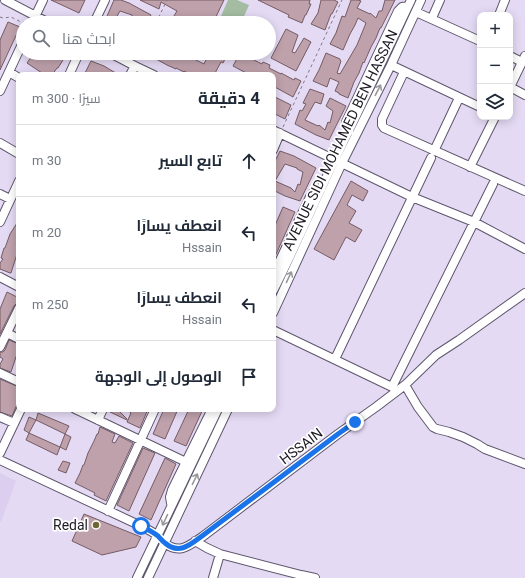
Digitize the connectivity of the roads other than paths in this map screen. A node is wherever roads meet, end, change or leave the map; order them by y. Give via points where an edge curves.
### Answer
1 (5, 0) edge
2 (43, 0) edge
3 (105, 0) edge
4 (421, 0) edge
5 (440, 0) edge
6 (505, 0) edge
7 (410, 3) edge
8 (416, 12) junction
9 (500, 12) edge
10 (28, 16) edge
11 (36, 16) edge
12 (97, 16) edge
13 (432, 18) junction
14 (477, 40) edge
15 (16, 57) edge
16 (513, 57) edge
17 (524, 59) edge
18 (76, 60) edge
19 (123, 60) edge
20 (391, 65) junction
21 (135, 66) junction
22 (9, 72) junction
23 (70, 72) edge
24 (132, 72) edge
25 (148, 72) edge
26 (404, 72) junction
27 (16, 76) edge
28 (512, 84) edge
29 (513, 89) edge
30 (0, 91) edge
31 (525, 95) edge
32 (459, 98) junction
33 (477, 106) edge
34 (494, 120) edge
35 (277, 131) edge
36 (0, 143) edge
37 (16, 152) edge
38 (433, 154) junction
39 (338, 161) junction
40 (470, 167) junction
41 (493, 184) dead end
42 (321, 189) junction
43 (525, 191) edge
44 (0, 194) edge
45 (412, 197) junction
46 (14, 198) edge
47 (0, 222) edge
48 (474, 222) junction
49 (525, 249) edge
50 (276, 269) edge
51 (0, 278) edge
52 (276, 285) edge
53 (16, 286) edge
54 (525, 293) edge
55 (276, 306) edge
56 (16, 314) edge
57 (276, 331) edge
58 (7, 333) junction
59 (16, 338) edge
60 (0, 347) edge
61 (335, 359) junction
62 (0, 373) edge
63 (16, 381) edge
64 (405, 385) junction
65 (20, 412) edge
66 (82, 412) edge
67 (102, 412) edge
68 (154, 412) edge
69 (211, 412) edge
70 (217, 412) edge
71 (227, 412) edge
72 (0, 417) edge
73 (98, 420) junction
74 (14, 423) junction
75 (141, 440) junction
76 (0, 453) edge
77 (0, 460) edge
78 (186, 462) junction
79 (525, 464) edge
80 (172, 506) junction
81 (108, 511) junction
82 (157, 536) junction
83 (195, 541) junction
84 (164, 543) junction
85 (220, 554) junction
86 (301, 577) edge
87 (137, 578) edge
88 (148, 578) edge
89 (213, 578) edge
90 (315, 578) edge

1 - 10 street
2 - 11 street
3 - 12 street
4 - 8 street, AVENUE SIDI MOHAMED BEN HASSAN
5 - 13 street
6 - 9 street
7 - 39 street, AVENUE SIDI MOHAMED BEN HASSAN via 349,131
8 - 13 street
8 - 20 street, AVENUE SIDI MOHAMED BEN HASSAN
13 - 14 street
15 - 22 street
16 - 17 street
17 - 28 street
18 - 23 street
19 - 21 street
20 - 26 street
39 -> 20 street, AVENUE SIDI MOHAMED BEN HASSAN
21 - 24 street
21 - 25 street
22 - 27 street
22 - 30 street
26 - 32 street
26 - 38 street via 382,119 382,125
29 - 31 street
32 - 33 street
32 - 38 street
34 - 40 street
35 - 39 street
36 - 37 street
38 - 40 street
38 - 45 street
39 - 42 street, AVENUE SIDI MOHAMED BEN HASSAN
39 - 45 street
55 -> 39 street, AVENUE SIDI MOHAMED BEN HASSAN
40 - 43 street
41 - 48 street
42 - 50 street via 314,190 310,197
42 - 52 street, AVENUE SIDI MOHAMED BEN HASSAN
44 - 46 street
45 - 48 street
45 - 61 street
46 - 47 street
48 - 49 street
48 - 61 street via 392,387
51 - 53 street
54 - 64 street, HSSAIN via 436,355
56 - 58 street
57 - 61 street
58 - 59 street
58 - 60 street
62 - 63 street
64 - 79 street via 433,427
64 - 83 street, HSSAIN
65 - 74 street
66 - 73 street
67 - 73 street
68 - 75 street
69 - 78 street
70 - 80 street
84 -> 71 street
72 - 74 street
73 - 75 street
74 - 76 street
75 - 78 street
75 - 81 street
77 - 81 street
78 - 80 street via 172,490
80 -> 82 street
81 - 82 street
82 - 84 street
82 - 87 street
83 - 84 street, HSSAIN via 181,549
83 - 85 street
84 - 88 street
85 - 86 street
85 - 89 street
86 - 90 street

